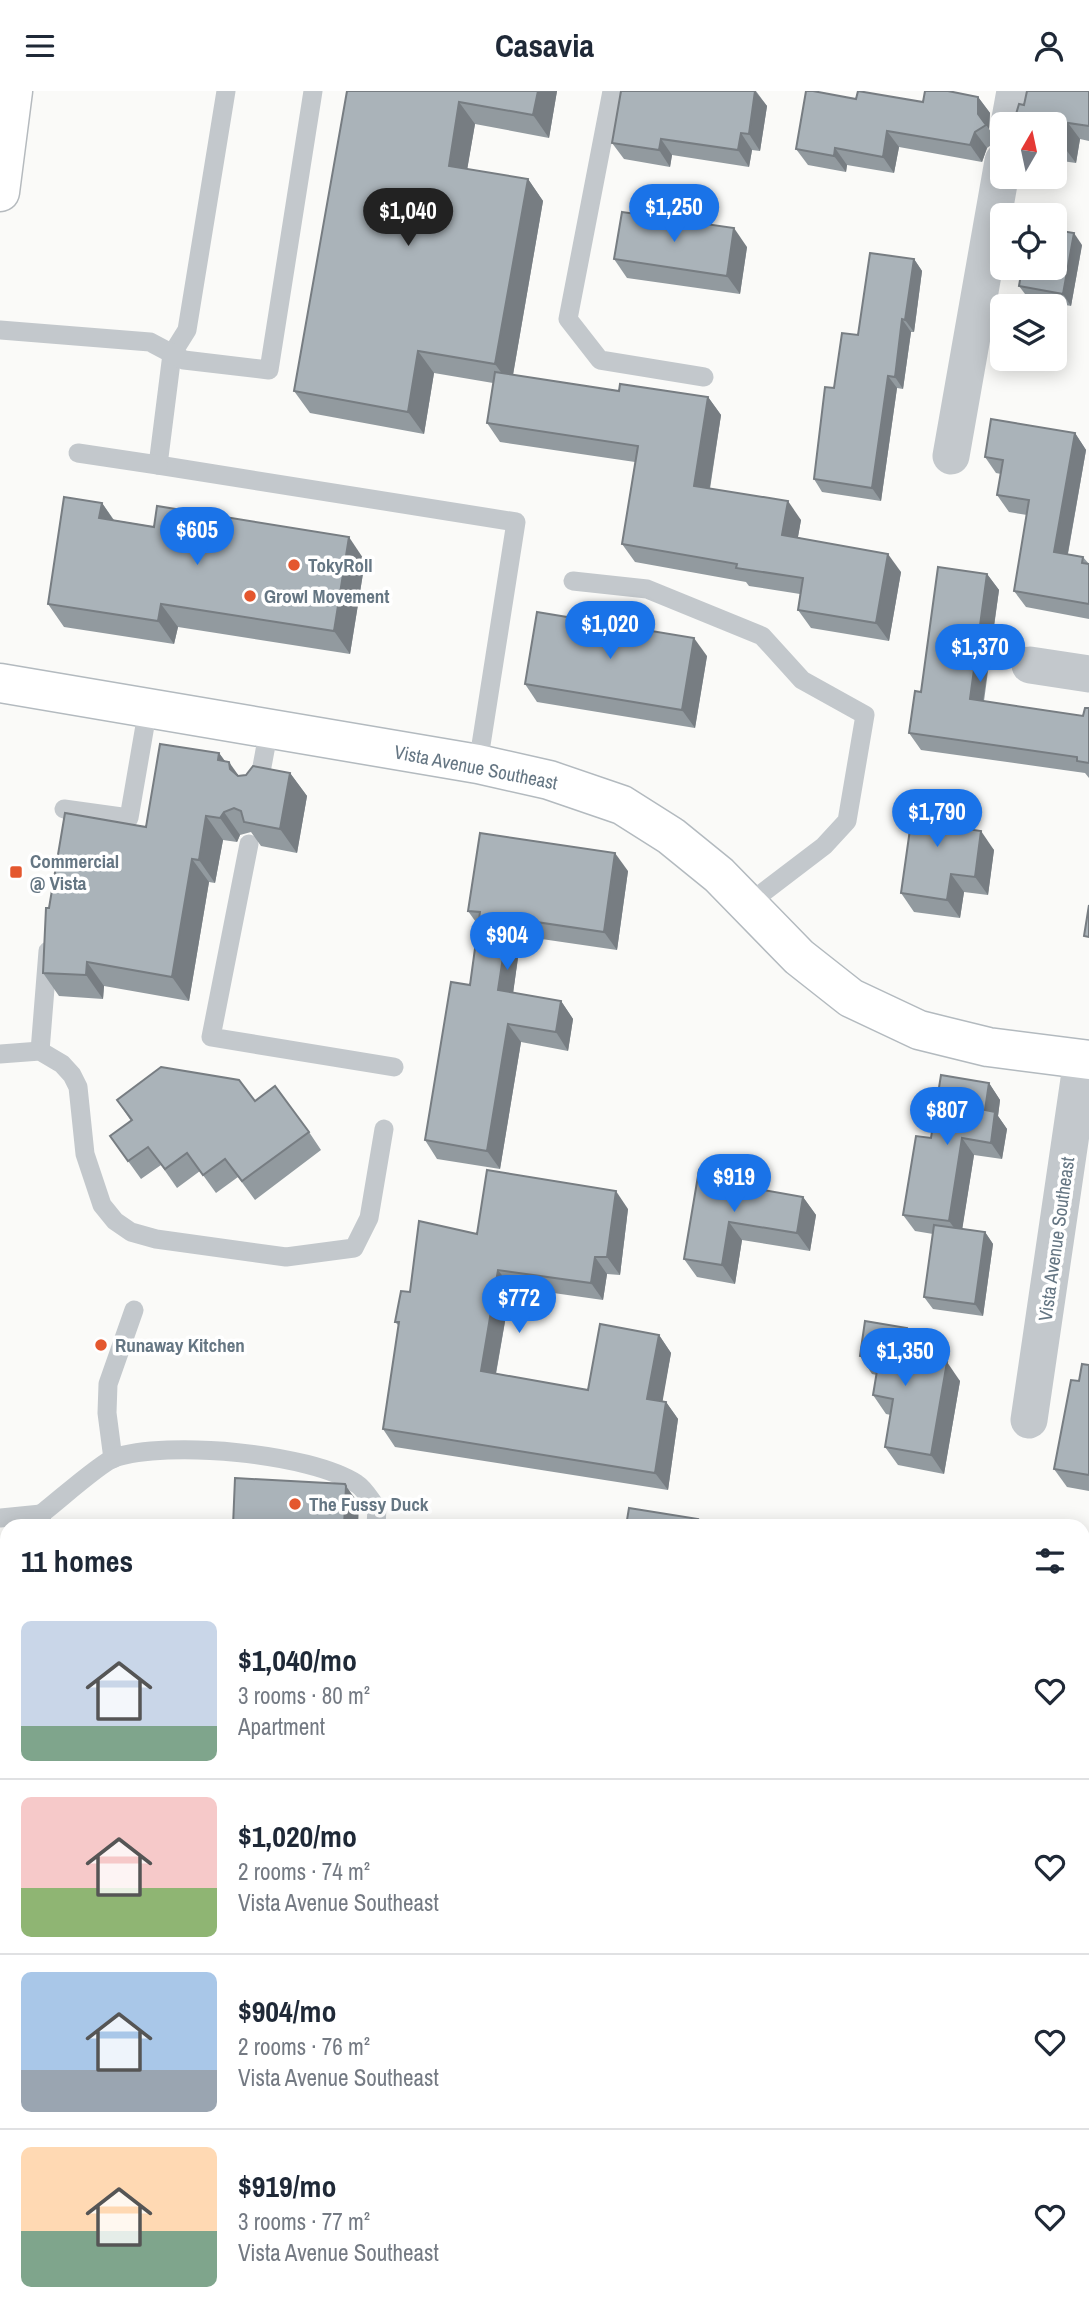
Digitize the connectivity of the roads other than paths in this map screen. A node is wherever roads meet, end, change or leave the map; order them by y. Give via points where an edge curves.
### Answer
1 (13, 91) edge
2 (226, 91) edge
3 (313, 91) edge
4 (612, 91) edge
5 (1015, 91) edge
6 (1011, 112) edge
7 (998, 189) edge
8 (0, 192) edge
9 (0, 330) edge
10 (172, 354) junction
11 (704, 377) dead end
12 (78, 453) dead end
13 (951, 456) dead end
14 (158, 465) junction
15 (573, 581) dead end
16 (1030, 665) dead end
17 (1089, 674) edge
18 (0, 683) edge
19 (148, 708) junction
20 (269, 729) junction
21 (478, 764) junction
22 (258, 788) edge
23 (64, 809) dead end
24 (249, 844) edge
25 (748, 904) junction
26 (49, 935) edge
27 (40, 1051) junction
28 (0, 1054) edge
29 (1086, 1059) edge
30 (394, 1067) dead end
31 (384, 1129) dead end
32 (134, 1310) dead end
33 (1029, 1420) dead end
34 (113, 1459) junction
35 (0, 1518) edge
36 (21, 1519) edge
37 (43, 1519) edge
38 (376, 1519) edge

1 - 8 main road
2 - 10 lane via 187,330
3 - 10 lane via 269,370 184,360
4 - 11 lane via 568,319 600,360
5 - 6 street
7 - 13 street
9 - 10 lane via 150,342
10 - 14 lane
12 - 14 lane
14 - 21 lane via 516,522
15 - 25 lane via 647,589 762,636 802,680 865,715 847,821 824,846
16 - 17 street
18 - 19 main road, Vista Avenue Southeast
19 - 20 main road, Vista Avenue Southeast
19 - 23 lane via 130,818
20 - 21 main road, Vista Avenue Southeast
20 - 22 lane
21 - 25 main road, Vista Avenue Southeast via 549,780 622,805 671,836
24 - 30 lane via 211,1037
25 - 29 main road, Vista Avenue Southeast via 799,957 850,997 919,1030 988,1047
26 - 27 lane
27 - 28 lane
27 - 31 lane via 62,1064 78,1087 85,1154 102,1205 131,1232 156,1239 286,1257 354,1248 369,1219
29 - 33 street, Vista Avenue Southeast
32 - 34 lane via 108,1384
34 - 37 lane
34 - 38 lane via 165,1450 246,1453 317,1467 358,1484 377,1509
35 - 36 lane

